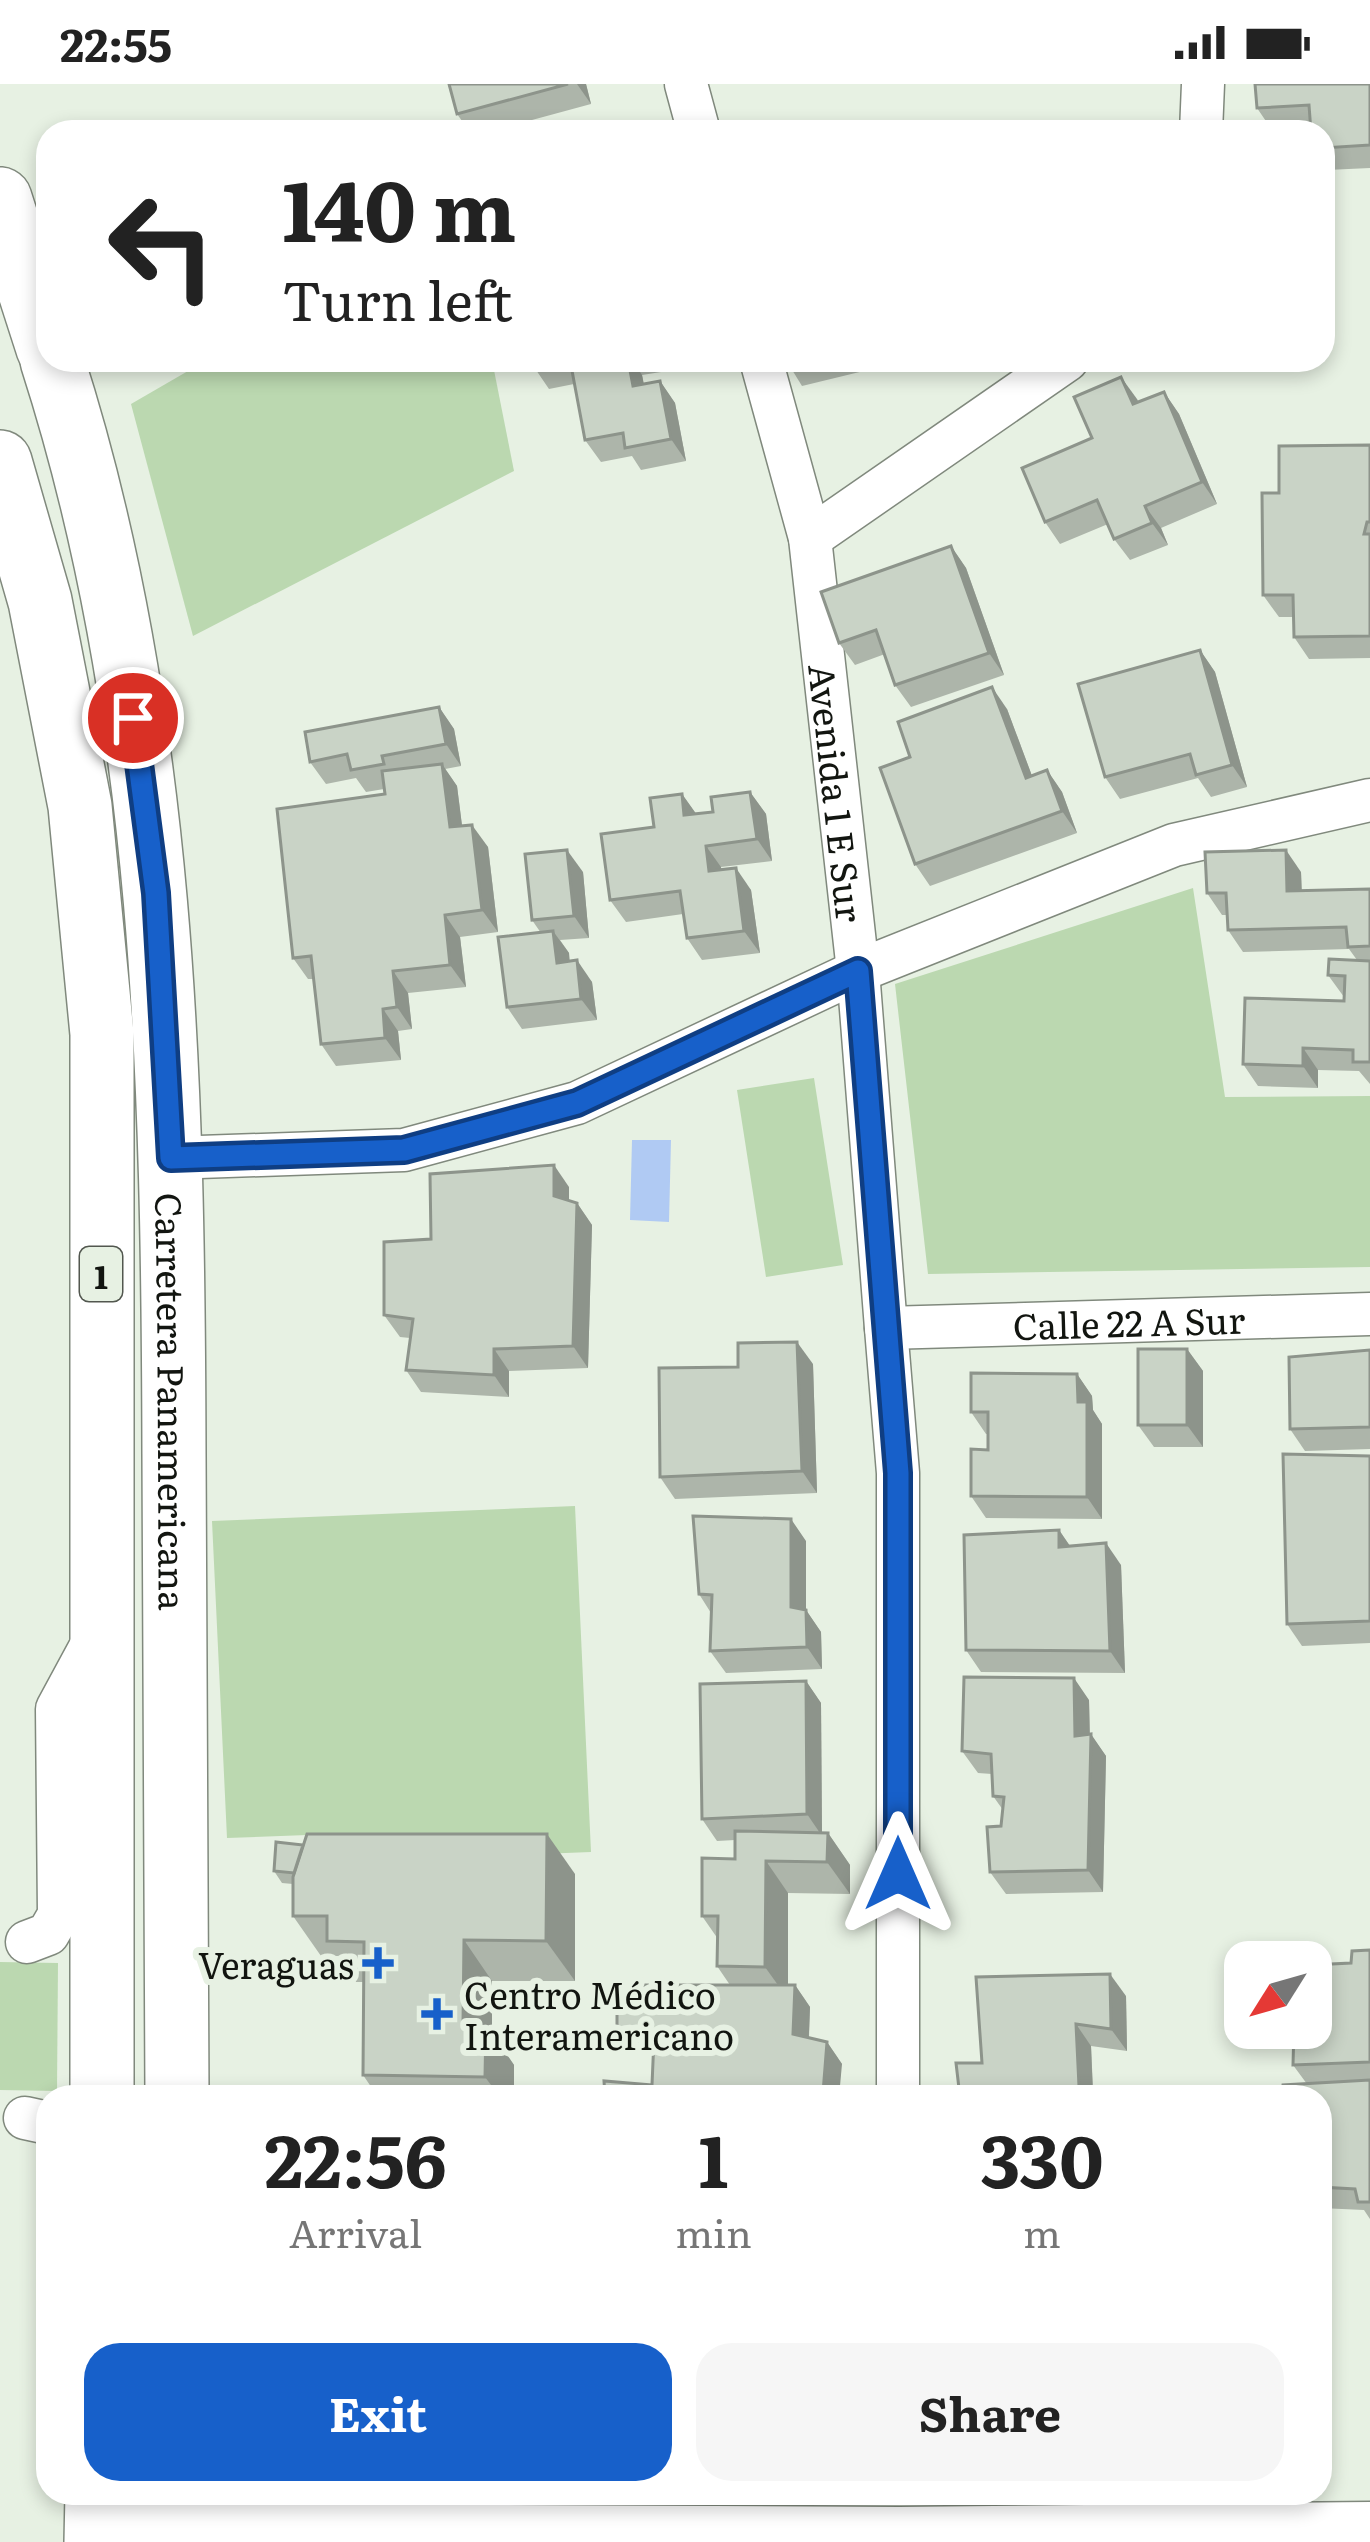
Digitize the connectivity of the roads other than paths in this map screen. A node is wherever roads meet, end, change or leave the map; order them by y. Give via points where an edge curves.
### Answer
1 (686, 84) edge
2 (1203, 84) edge
3 (696, 120) edge
4 (1202, 120) edge
5 (0, 199) edge
6 (0, 260) edge
7 (36, 312) edge
8 (36, 330) edge
9 (55, 372) edge
10 (764, 372) edge
11 (1050, 372) edge
12 (0, 462) edge
13 (810, 538) junction
14 (1370, 800) edge
15 (858, 971) junction
16 (171, 1158) junction
17 (1370, 1314) edge
18 (886, 1328) junction
19 (101, 1627) junction
20 (28, 1942) dead end
21 (102, 2085) edge
22 (177, 2085) edge
23 (898, 2085) edge
24 (96, 2520) edge
25 (173, 2520) edge
26 (899, 2521) edge
27 (1370, 2523) edge

1 - 3 street
2 - 4 street
5 - 7 highway, Carretera Panamericana / 1
6 - 8 highway
9 - 16 highway, Carretera Panamericana / 1 via 90,501 140,762 167,1026
10 - 13 street, Avenida 1 E Sur
11 - 13 street
12 - 19 highway, Carretera Panamericana / 1 via 40,601 80,806 101,1034
13 - 15 street, Avenida 1 E Sur
14 - 15 street via 1174,845
15 - 16 street via 577,1103 404,1150
15 - 18 street, Avenida 1 E Sur
16 - 22 highway, Carretera Panamericana / 1
17 - 18 street, Calle 22 A Sur
18 - 23 street, Avenida 1 E Sur via 898,1473
19 - 20 street via 57,1709 59,1915 48,1934
19 - 21 highway, Carretera Panamericana / 1
24 - 25 street
25 - 26 street
26 - 27 street

